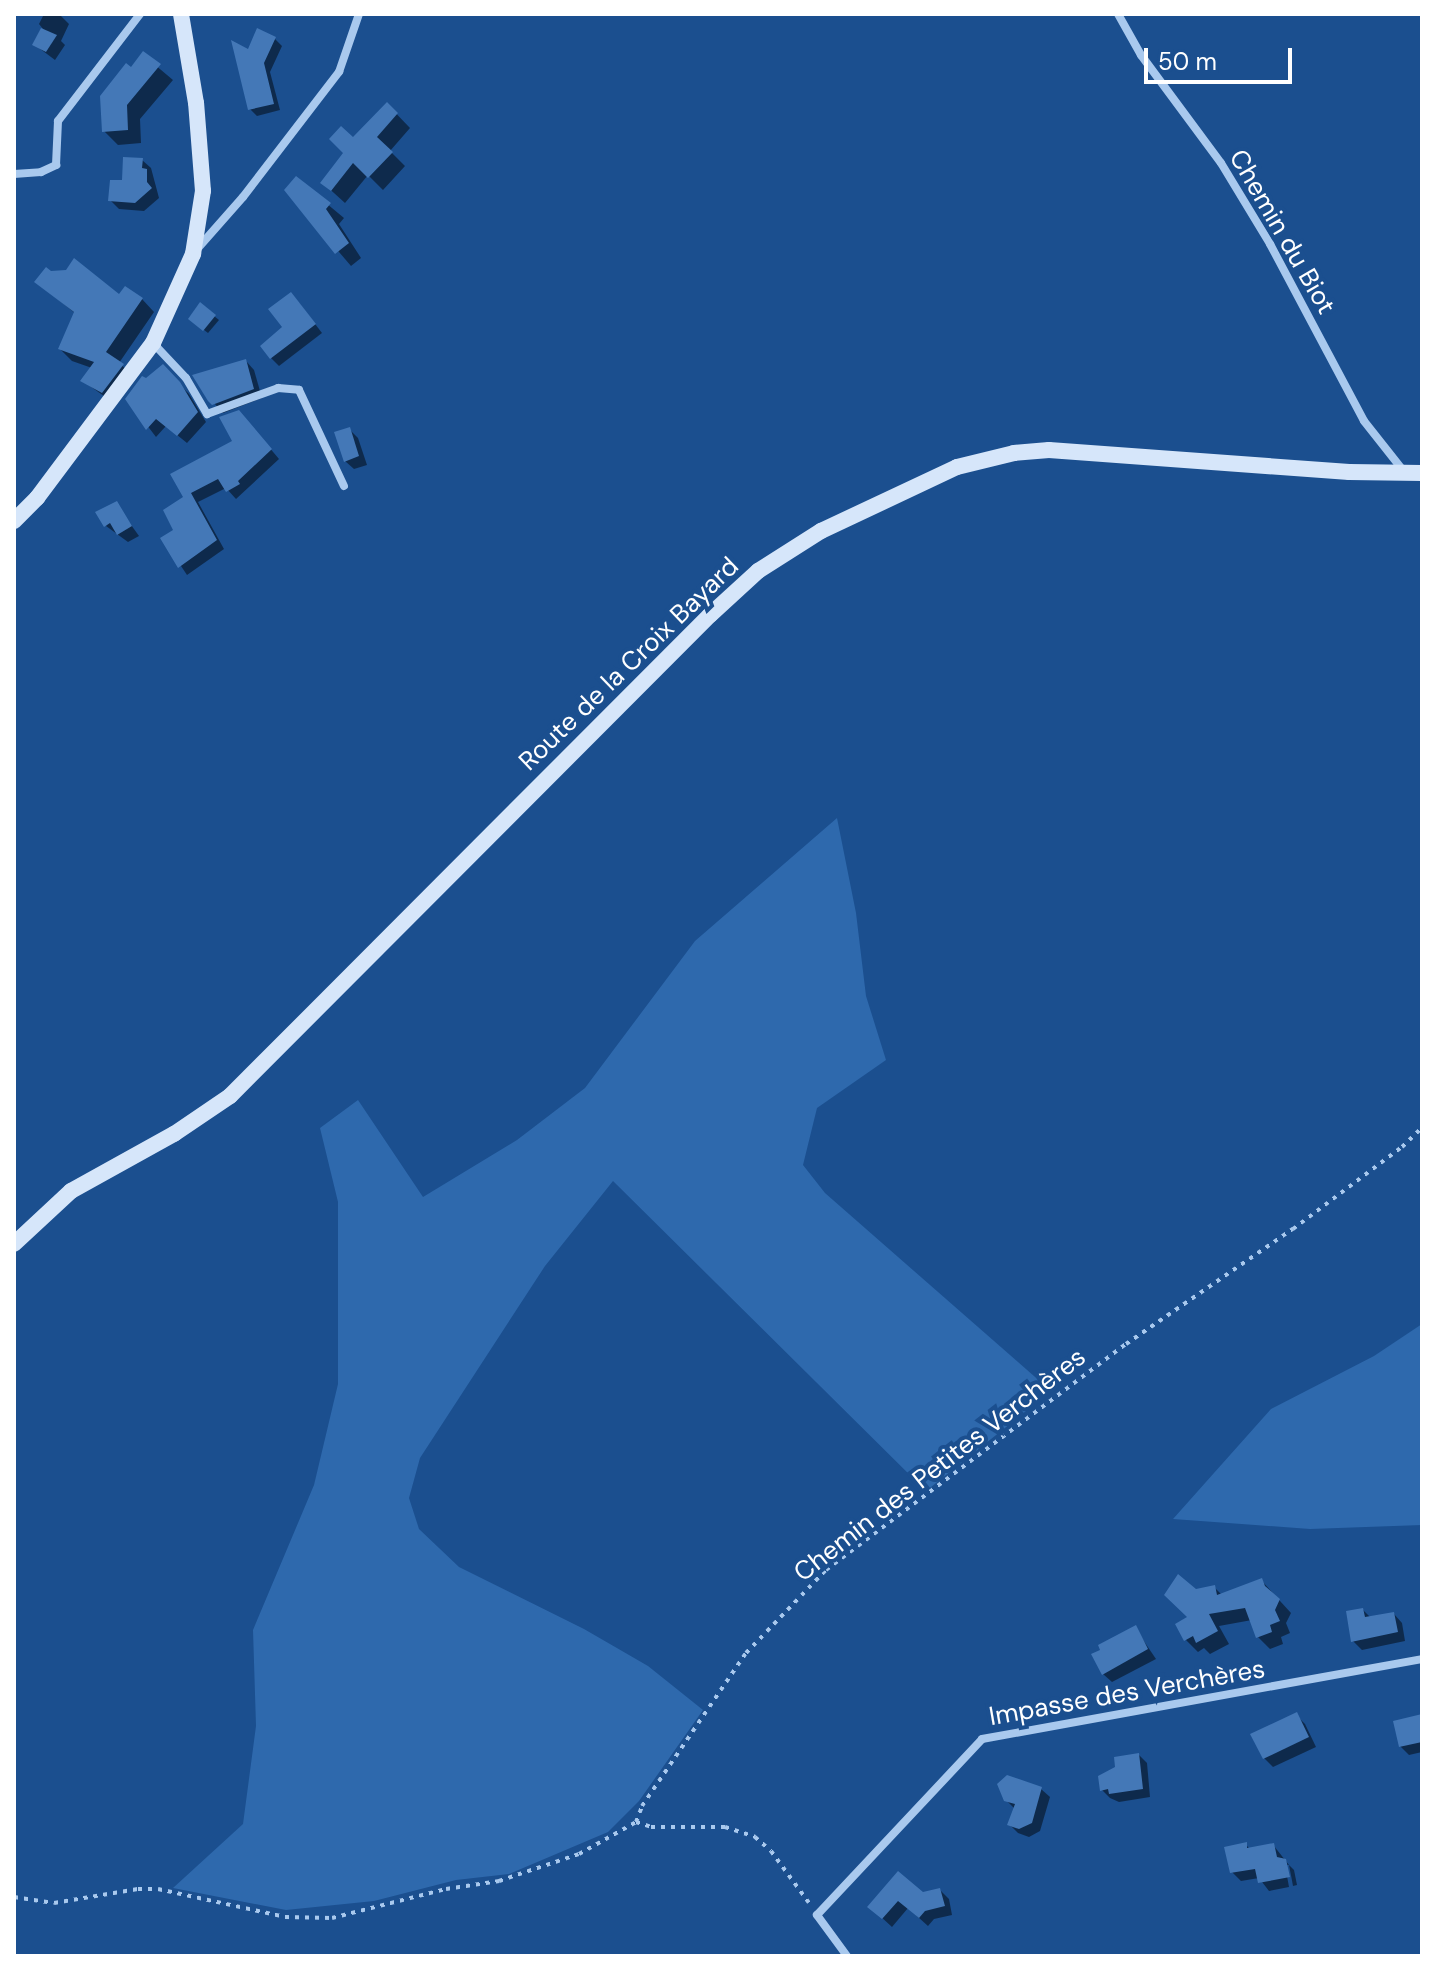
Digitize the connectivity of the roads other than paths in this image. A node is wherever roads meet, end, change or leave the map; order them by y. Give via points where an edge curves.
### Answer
1 (140, 14) edge
2 (181, 14) edge
3 (359, 14) edge
4 (1118, 14) edge
5 (14, 174) edge
6 (193, 254) junction
7 (153, 343) junction
8 (1414, 474) edge
9 (344, 486) dead end
10 (14, 520) edge
11 (14, 1244) edge
12 (1422, 1659) edge
13 (847, 1956) edge

1 - 5 street via 58,121 56,165
2 - 6 main road via 203,191
3 - 6 street via 339,72
4 - 8 street, Chemin du Biot via 1270,244 1364,421
6 - 7 main road
7 - 9 street via 186,378 207,414 278,388 299,390
7 - 10 main road via 37,498
8 - 11 main road, Route de la Croix Bayard via 1049,450 1014,453 947,471 821,531 758,571 710,615 230,1096 71,1191
12 - 13 street, Impasse des Verchères via 982,1739 817,1915

